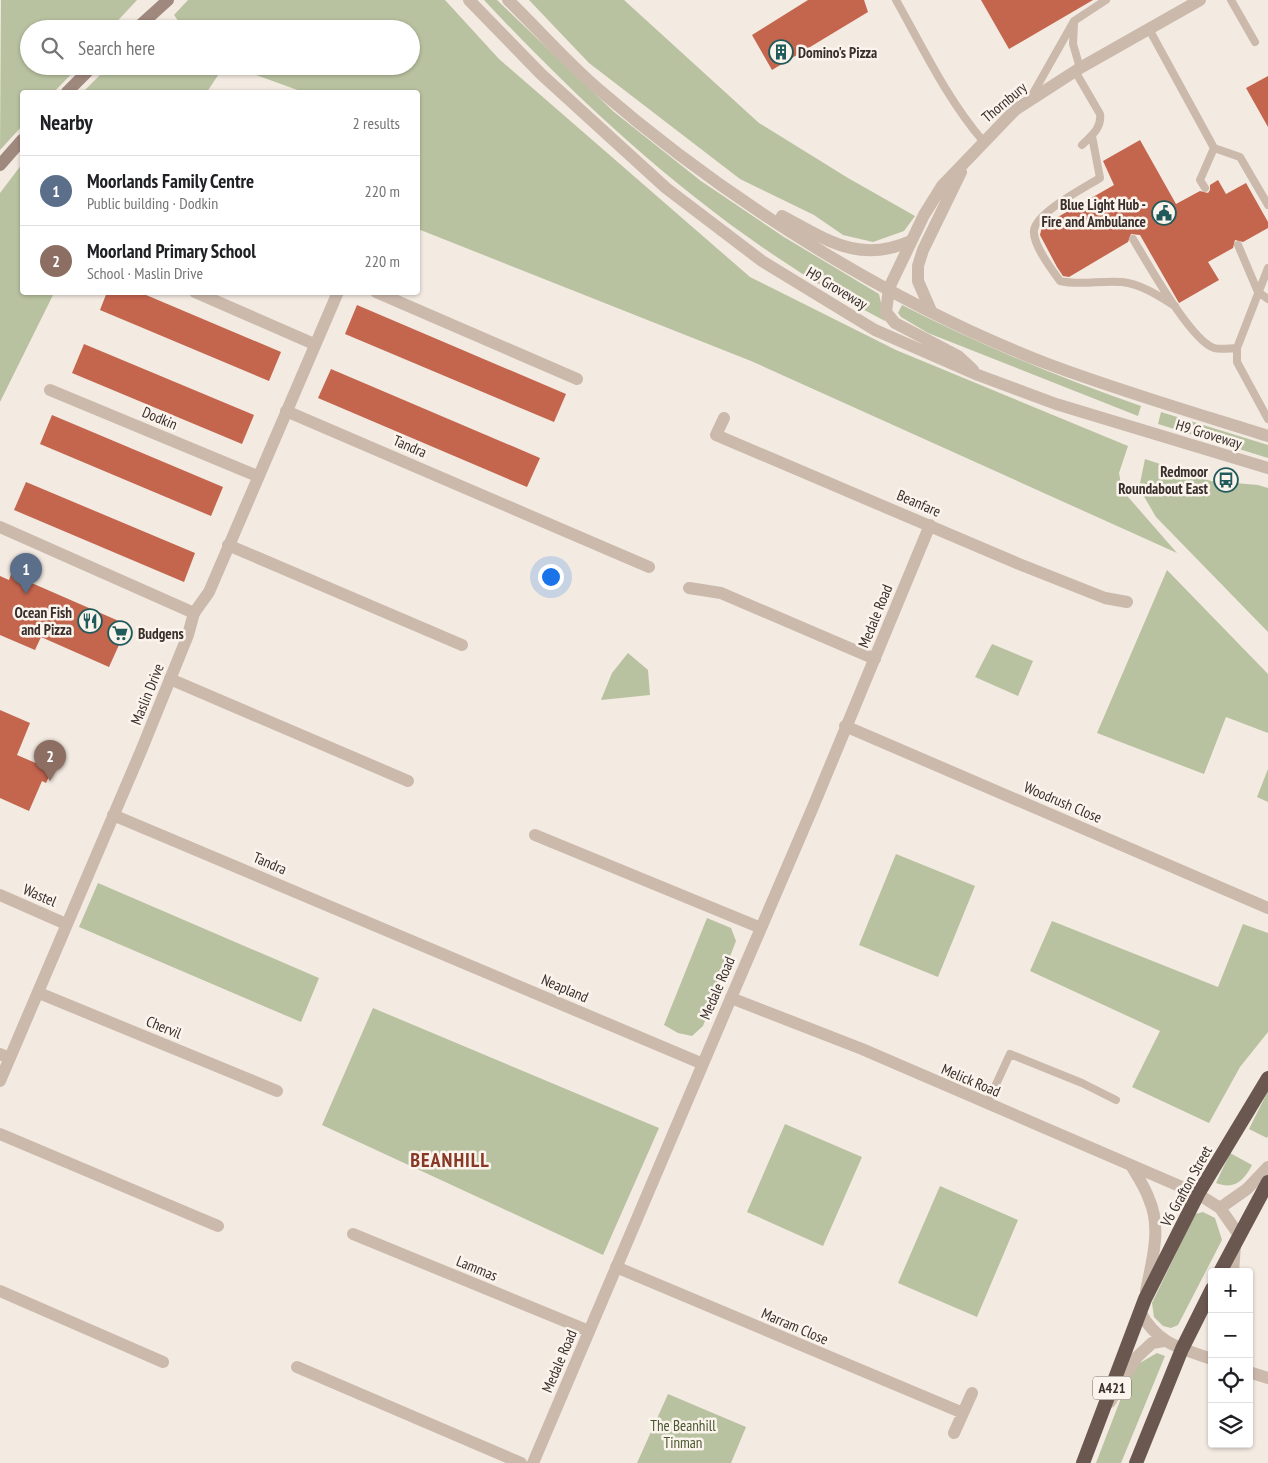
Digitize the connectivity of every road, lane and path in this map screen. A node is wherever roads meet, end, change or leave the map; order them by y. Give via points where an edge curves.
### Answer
1 (168, 0) edge
2 (508, 0) edge
3 (896, 0) edge
4 (1106, 0) edge
5 (1200, 0) edge
6 (1231, 0) edge
7 (474, 4) edge
8 (146, 20) edge
9 (1074, 21) junction
10 (1149, 28) junction
11 (1255, 42) dead end
12 (1077, 70) junction
13 (84, 75) edge
14 (69, 90) edge
15 (1030, 98) junction
16 (1092, 136) junction
17 (983, 141) junction
18 (20, 142) edge
19 (1082, 145) dead end
20 (1214, 148) junction
21 (0, 165) edge
22 (965, 165) junction
23 (1205, 188) dead end
24 (728, 189) junction
25 (1268, 205) edge
26 (1133, 239) dead end
27 (911, 240) junction
28 (1238, 245) dead end
29 (1268, 268) edge
30 (889, 288) junction
31 (1258, 292) junction
32 (202, 295) edge
33 (337, 295) edge
34 (383, 295) edge
35 (1268, 298) edge
36 (1175, 306) junction
37 (930, 310) junction
38 (314, 344) junction
39 (1237, 348) junction
40 (978, 375) junction
41 (577, 379) dead end
42 (50, 390) dead end
43 (286, 412) junction
44 (724, 418) dead end
45 (1268, 419) edge
46 (1268, 436) edge
47 (1268, 468) edge
48 (257, 476) junction
49 (930, 525) junction
50 (0, 527) edge
51 (228, 545) junction
52 (649, 567) dead end
53 (689, 588) dead end
54 (1127, 602) dead end
55 (194, 613) junction
56 (462, 645) dead end
57 (875, 659) junction
58 (170, 679) junction
59 (845, 726) junction
60 (408, 781) dead end
61 (113, 815) junction
62 (535, 835) dead end
63 (0, 896) edge
64 (1268, 908) edge
65 (66, 924) junction
66 (760, 928) junction
67 (415, 941) joint
68 (39, 993) junction
69 (731, 998) junction
70 (5, 1056) edge
71 (703, 1064) junction
72 (1268, 1078) edge
73 (0, 1081) edge
74 (277, 1091) dead end
75 (1116, 1100) dead end
76 (987, 1104) junction
77 (0, 1134) edge
78 (1131, 1165) junction
79 (1266, 1174) edge
80 (1198, 1194) junction
81 (1220, 1208) junction
82 (218, 1226) dead end
83 (354, 1234) dead end
84 (1237, 1239) junction
85 (616, 1267) junction
86 (1222, 1268) edge
87 (1233, 1268) edge
88 (0, 1291) edge
89 (1208, 1297) edge
90 (1142, 1306) junction
91 (589, 1331) junction
92 (1164, 1341) junction
93 (1182, 1349) junction
94 (1209, 1358) edge
95 (164, 1362) dead end
96 (297, 1367) dead end
97 (1253, 1372) edge
98 (1268, 1378) edge
99 (972, 1393) dead end
100 (963, 1413) junction
101 (1099, 1421) junction
102 (954, 1433) dead end
103 (521, 1463) edge
104 (532, 1463) edge
105 (1083, 1463) edge
106 (1136, 1463) edge

1 - 8 main road
2 - 24 street, H9 Groveway via 596,86 684,160
3 - 17 lane via 943,86
4 - 9 lane
5 - 10 street, Thornbury
6 - 11 lane
7 - 40 street, H9 Groveway via 595,125 666,188 762,261 875,330
9 - 12 lane
9 - 15 lane
10 - 12 street, Thornbury
10 - 20 lane
12 - 15 street, Thornbury
12 - 16 lane via 1100,114 1101,121
13 - 14 main road
15 - 17 street, Thornbury
16 - 19 lane
16 - 36 lane via 1100,178 1046,213 1034,228 1034,237 1047,264 1060,281 1072,284 1124,282 1152,292
17 - 22 street, Thornbury
18 - 21 main road
20 - 23 lane via 1200,180
20 - 25 lane via 1240,157
22 - 27 street, Thornbury via 942,186
22 - 37 street via 918,266 918,281
24 - 27 street via 840,245 863,251 886,250
24 - 30 street, H9 Groveway via 820,250
26 - 36 lane
27 - 30 street, Thornbury
28 - 31 lane
29 - 31 lane
30 - 37 street, H9 Groveway
30 - 40 street, Thornbury via 886,312 895,323 958,356
31 - 35 lane
31 - 39 lane
32 - 38 street
33 - 38 street, Maslin Drive
34 - 41 street
36 - 39 lane via 1203,342 1214,348
37 - 46 street, H9 Groveway via 1047,363
38 - 43 street, Maslin Drive
39 - 45 lane via 1237,362
40 - 47 street, H9 Groveway via 1056,404
42 - 48 street, Dodkin
43 - 48 street, Maslin Drive
43 - 52 street, Tandra
44 - 49 street, Beanfare via 714,441
48 - 51 street, Maslin Drive
49 - 54 street, Beanfare via 1105,598
49 - 57 street, Medale Road
50 - 55 street
51 - 55 street, Maslin Drive via 209,592
51 - 56 street
53 - 57 street via 721,594
55 - 58 street, Maslin Drive
57 - 59 street, Medale Road
58 - 60 street
58 - 61 street, Maslin Drive
59 - 64 street, Woodrush Close
59 - 66 street, Medale Road
61 - 65 street, Maslin Drive
61 - 67 street, Tandra
62 - 66 street
63 - 65 street, Wastel
65 - 68 street, Maslin Drive
66 - 69 street, Medale Road
67 - 71 street, Neapland
68 - 70 street, Maslin Drive
68 - 74 street, Chervil
69 - 71 street, Medale Road
69 - 76 street, Melick Road via 862,1049
70 - 73 street, Maslin Drive
71 - 85 street, Medale Road
72 - 80 highway, V6 Grafton Street / A421
75 - 76 lane via 1010,1054
76 - 78 street, Melick Road
77 - 82 street
78 - 80 street, Melick Road
78 - 90 street via 1150,1199 1155,1224 1154,1247
79 - 81 street
79 - 84 highway
80 - 81 street, Melick Road
80 - 90 highway, V6 Grafton Street / A421
81 - 84 street
83 - 91 street, Lammas
84 - 86 highway
84 - 87 street
85 - 91 street, Medale Road
85 - 100 street, Marram Close
88 - 95 street
89 - 93 highway
90 - 92 street via 1147,1325
90 - 101 highway, V6 Grafton Street / A421
91 - 104 street, Medale Road
92 - 93 street
92 - 101 street, V6 Grafton Street via 1152,1343 1137,1358
93 - 94 street
93 - 106 highway
96 - 103 street
97 - 98 street
99 - 100 street
100 - 102 street
101 - 105 highway, V6 Grafton Street / A421

